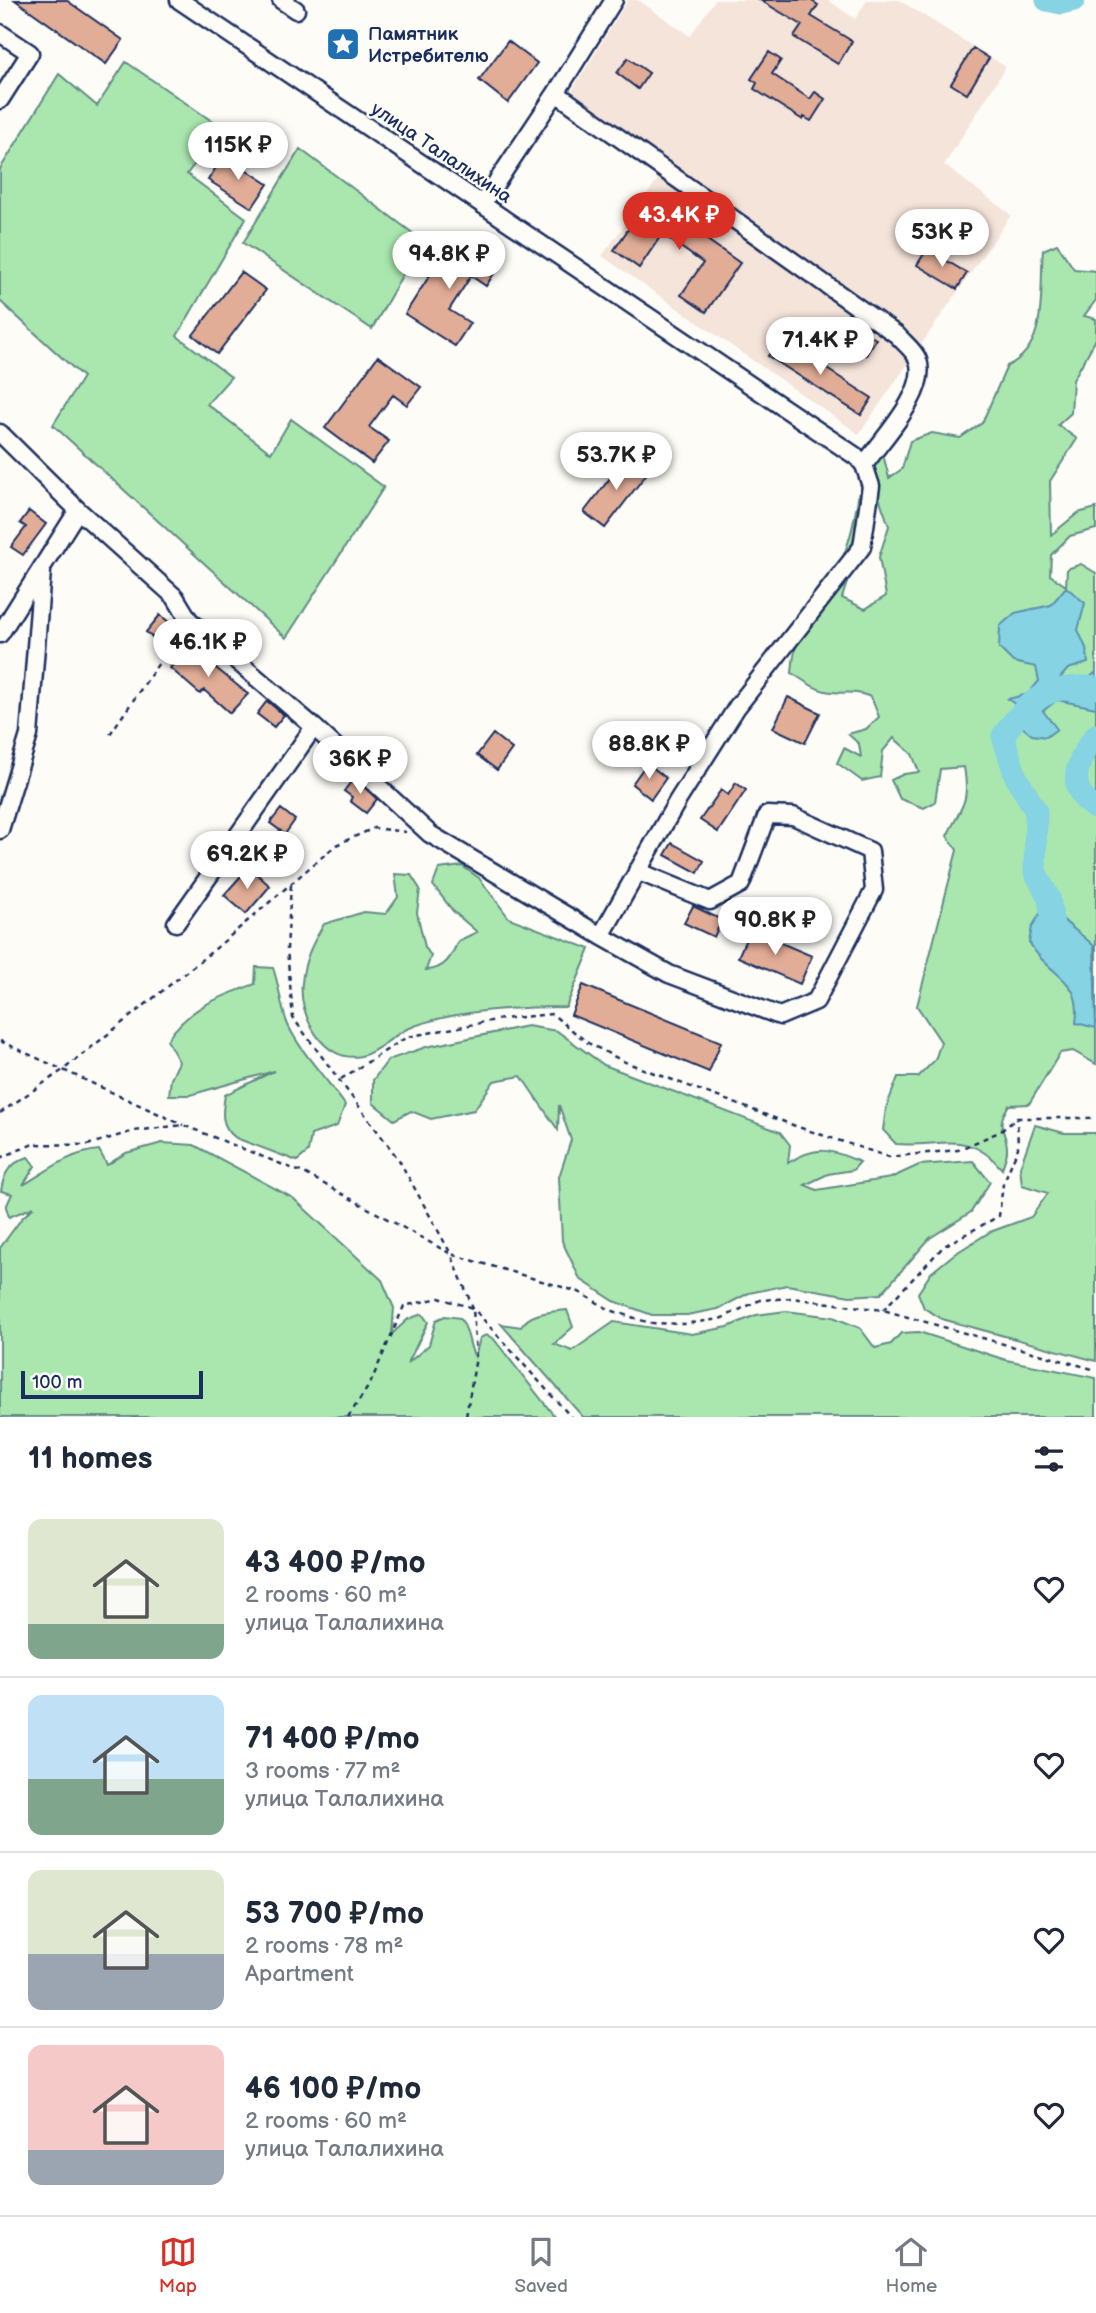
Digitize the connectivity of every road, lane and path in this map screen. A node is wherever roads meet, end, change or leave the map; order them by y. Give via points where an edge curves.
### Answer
1 (179, 0) edge
2 (281, 0) edge
3 (614, 0) edge
4 (296, 10) dead end
5 (0, 33) edge
6 (556, 93) junction
7 (0, 100) edge
8 (482, 204) junction
9 (0, 433) edge
10 (860, 461) junction
11 (78, 510) junction
12 (42, 571) junction
13 (189, 620) junction
14 (0, 634) edge
15 (314, 727) junction
16 (110, 734) dead end
17 (0, 830) edge
18 (408, 832) dead end
19 (638, 871) junction
20 (291, 885) junction
21 (176, 923) dead end
22 (601, 936) junction
23 (0, 1041) edge
24 (63, 1070) junction
25 (341, 1079) junction
26 (0, 1113) edge
27 (1017, 1118) junction
28 (1096, 1118) edge
29 (183, 1125) junction
30 (0, 1158) edge
31 (451, 1254) junction
32 (473, 1308) junction
33 (883, 1310) junction
34 (1096, 1370) edge
35 (348, 1417) edge
36 (466, 1417) edge
37 (571, 1417) edge

1 - 8 street, улица Талалихина
2 - 4 street
3 - 6 street
5 - 7 street via 30,53
6 - 8 street
6 - 10 street via 897,334 918,359 912,400
8 - 10 street, улица Талалихина
9 - 11 street
10 - 19 street via 871,486 862,547 737,707
11 - 12 street
11 - 13 street via 175,597
12 - 14 street
12 - 17 street via 29,735
13 - 15 street
13 - 16 path
15 - 21 street
15 - 22 street via 430,834
18 - 20 path via 374,828 336,845
19 - 22 street
19 - 22 street via 710,901 741,884 767,815 793,816 870,851 874,890 816,1002 780,1016 669,974
20 - 24 path
20 - 25 path via 287,949 293,1018
23 - 24 path
24 - 26 path
24 - 29 path
25 - 27 path via 407,1037 552,1014 588,1043 625,1062 889,1157 958,1150 1001,1131
25 - 31 path via 399,1160
27 - 28 path
27 - 33 path via 1018,1148 1003,1184 999,1216 944,1246
29 - 30 path via 134,1131 87,1145 33,1144
29 - 31 path via 306,1174
31 - 32 path
31 - 33 path via 579,1292 610,1310 650,1323 720,1319 760,1300 792,1298
32 - 35 path via 439,1298 404,1306 370,1384
32 - 36 path via 476,1357
32 - 37 path
33 - 34 path

